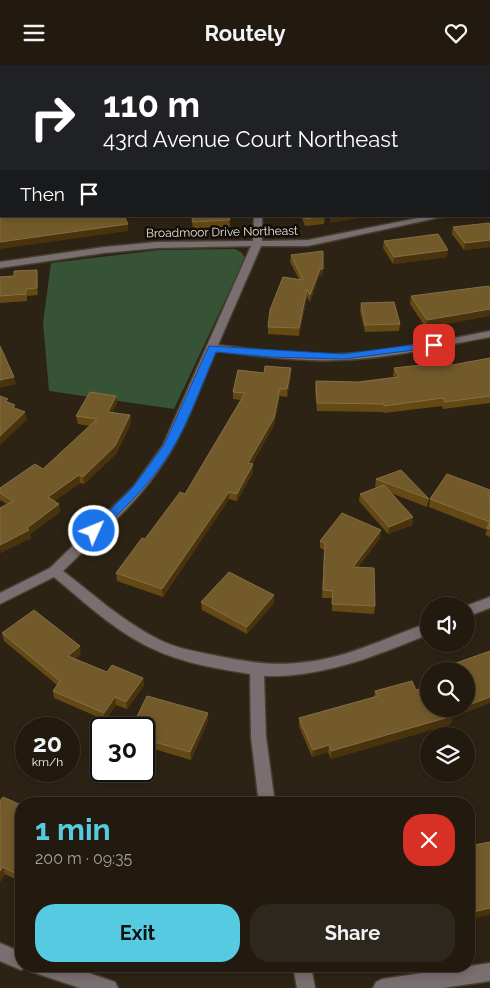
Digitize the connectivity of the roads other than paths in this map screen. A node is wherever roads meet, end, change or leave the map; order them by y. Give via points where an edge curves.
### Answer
1 (258, 217) edge
2 (437, 217) edge
3 (257, 244) junction
4 (0, 265) edge
5 (490, 334) edge
6 (213, 348) junction
7 (55, 571) junction
8 (0, 599) edge
9 (490, 602) edge
10 (475, 608) edge
11 (420, 632) edge
12 (257, 669) junction
13 (266, 797) edge
14 (0, 952) edge
15 (15, 958) edge
16 (58, 972) edge
17 (303, 972) edge
18 (490, 972) edge
19 (110, 988) edge
20 (306, 988) edge
21 (382, 988) edge

1 - 3 street
2 - 3 street, Broadmoor Drive Northeast via 318,241
3 - 4 street, Broadmoor Drive Northeast via 156,245
3 - 6 street
5 - 6 street via 343,357
6 - 7 street via 158,463 136,490
7 - 8 street
7 - 12 street via 152,643 169,651
9 - 10 street
11 - 12 street via 327,664
12 - 13 street via 256,718
14 - 15 street
16 - 19 street
17 - 20 street
18 - 21 street

